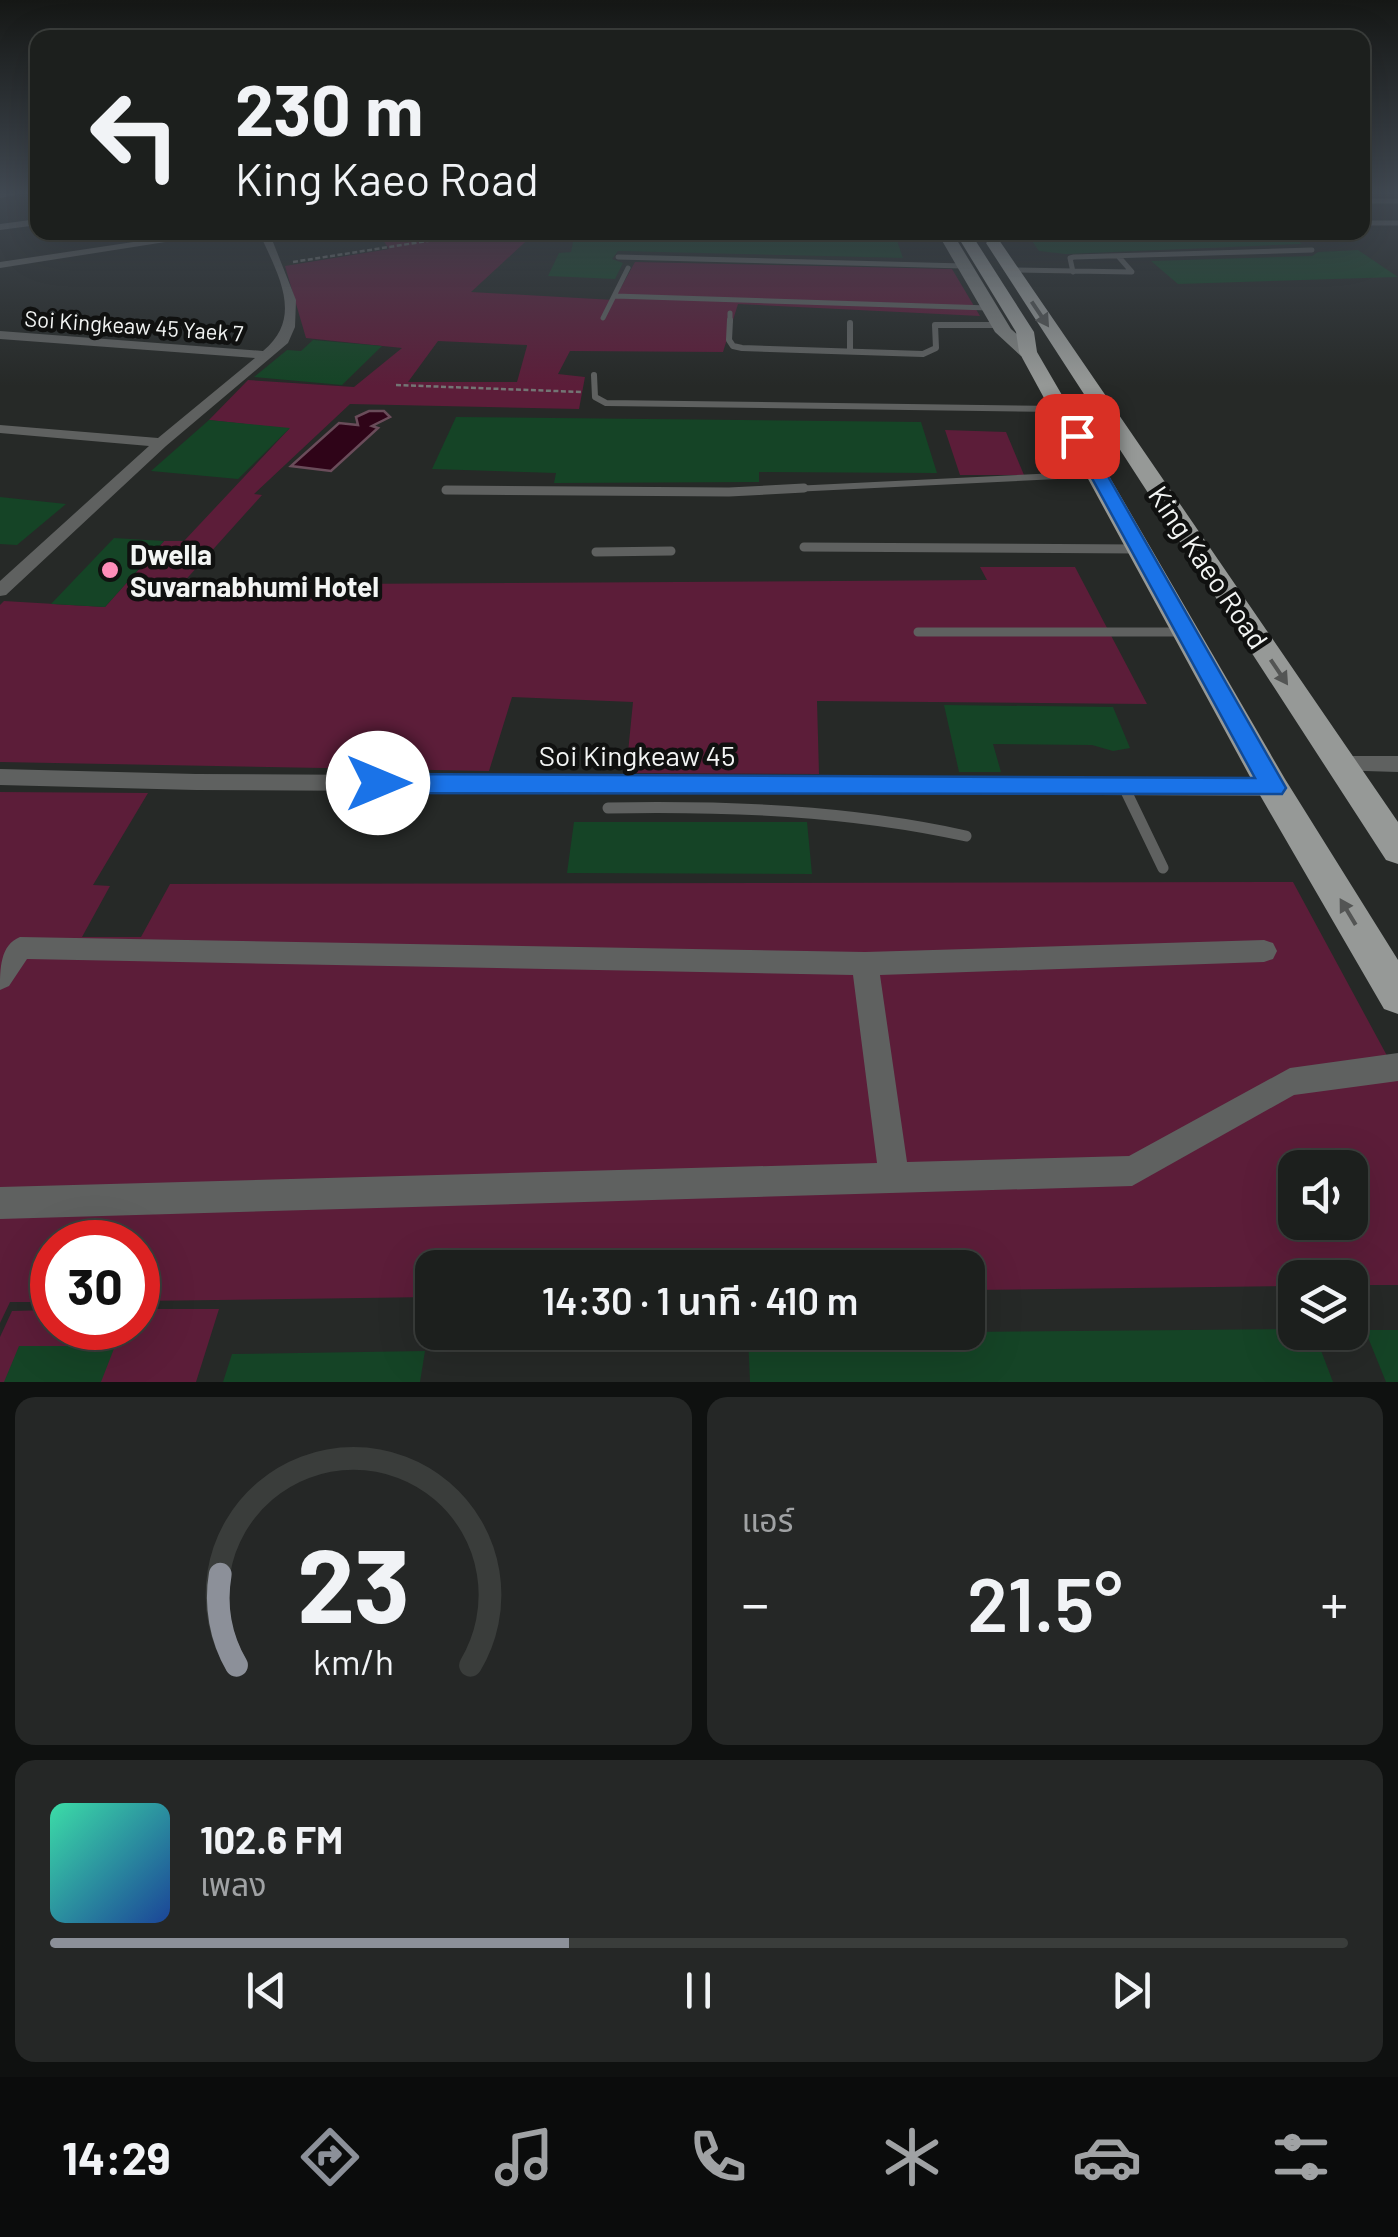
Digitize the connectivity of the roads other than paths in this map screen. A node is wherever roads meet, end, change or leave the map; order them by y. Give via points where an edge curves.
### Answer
1 (53, 256) edge
2 (275, 256) edge
3 (958, 256) edge
4 (977, 256) edge
5 (1001, 256) edge
6 (1107, 256) edge
7 (1118, 256) edge
8 (618, 257) dead end
9 (0, 264) edge
10 (964, 266) junction
11 (628, 268) dead end
12 (1010, 270) junction
13 (1073, 272) junction
14 (615, 296) junction
15 (989, 308) junction
16 (730, 313) dead end
17 (602, 318) dead end
18 (850, 323) dead end
19 (1000, 325) junction
20 (0, 335) edge
21 (850, 352) junction
22 (1028, 352) junction
23 (266, 355) junction
24 (594, 375) dead end
25 (1062, 409) junction
26 (0, 428) edge
27 (161, 442) junction
28 (1100, 474) junction
29 (446, 490) dead end
30 (804, 547) dead end
31 (1141, 549) junction
32 (672, 551) dead end
33 (596, 552) dead end
34 (0, 566) edge
35 (25, 568) junction
36 (0, 591) edge
37 (918, 632) dead end
38 (1187, 632) junction
39 (1340, 764) junction
40 (1398, 764) edge
41 (0, 777) edge
42 (1124, 787) junction
43 (1273, 788) junction
44 (688, 796) junction
45 (608, 808) dead end
46 (966, 836) dead end
47 (1398, 850) edge
48 (1163, 868) dead end
49 (1264, 950) dead end
50 (865, 964) junction
51 (0, 978) edge
52 (1398, 996) edge
53 (1398, 1067) edge
54 (894, 1178) junction
55 (0, 1203) edge

1 - 9 street
2 - 23 street via 293,325
3 - 10 main road, King Kaeo Road
4 - 22 main road, King Kaeo Road via 1025,332
5 - 12 main road, King Kaeo Road
6 - 13 lane via 1072,258
7 - 13 lane via 1132,272
8 - 10 lane
10 - 15 main road, King Kaeo Road
11 - 14 lane
12 - 13 lane
12 -> 39 main road, King Kaeo Road
14 - 15 lane
14 - 17 lane
15 - 19 main road, King Kaeo Road
16 - 21 lane via 733,346
18 - 21 lane
19 - 21 lane via 935,325 933,352
19 - 22 main road, King Kaeo Road
20 - 23 street, Soi Kingkeaw 45 Yaek 7
22 - 25 main road, King Kaeo Road
23 - 27 street
24 - 25 lane via 595,397 606,403
25 - 28 main road, King Kaeo Road
26 - 27 street
27 - 35 street
28 - 29 lane via 729,492
28 - 31 main road, King Kaeo Road
30 - 31 lane
31 - 38 main road, King Kaeo Road
32 - 33 lane
34 - 35 street
35 - 36 street
37 - 38 lane
38 - 43 main road, King Kaeo Road
39 - 40 street
39 - 47 main road, King Kaeo Road
41 - 44 street, Soi Kingkeaw 45
42 - 43 street, Soi Kingkeaw 45
42 - 44 street, Soi Kingkeaw 45
42 - 48 lane
52 -> 43 main road, King Kaeo Road
44 - 45 lane
44 - 46 lane via 912,822
49 - 50 street
50 - 51 street via 20,948
50 - 54 street
53 - 54 street via 1290,1082 1132,1171
54 - 55 street

